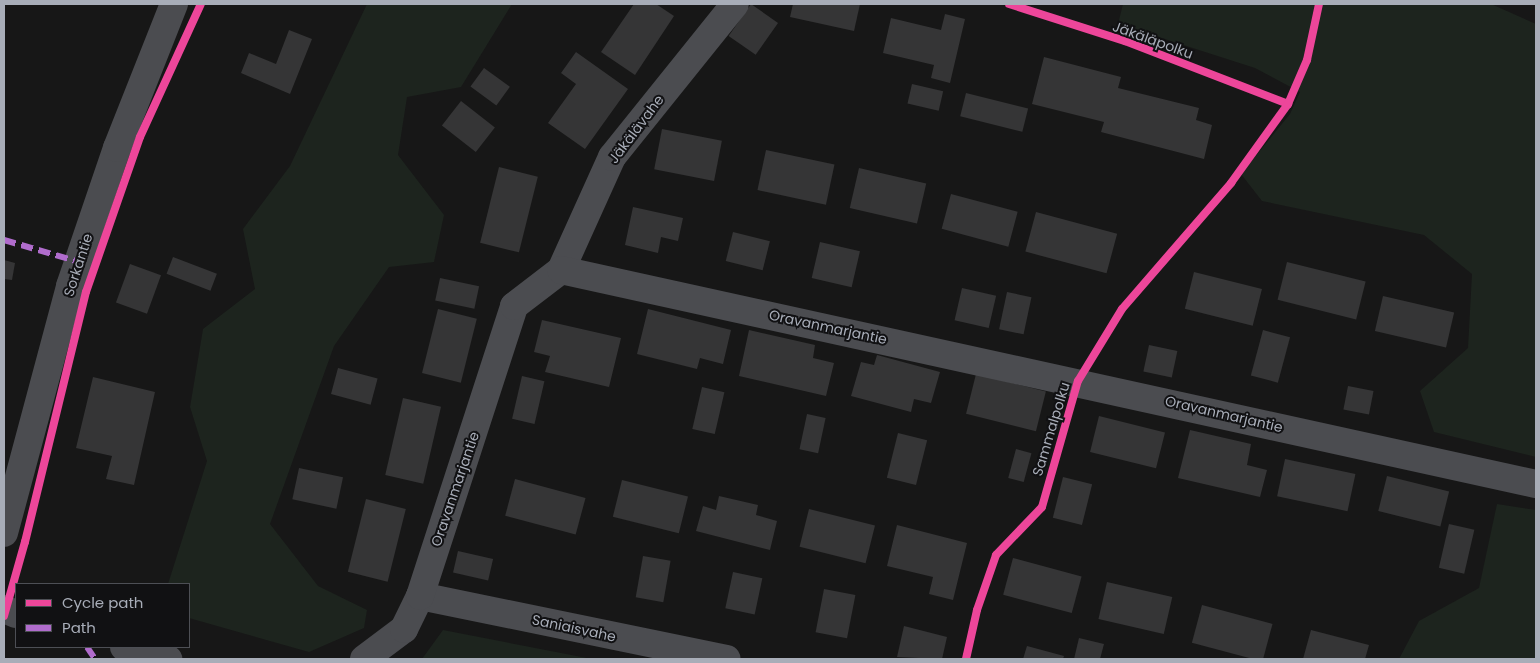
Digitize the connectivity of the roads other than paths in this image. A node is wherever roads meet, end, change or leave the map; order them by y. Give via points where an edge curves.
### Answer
1 (174, 4) edge
2 (735, 4) edge
3 (561, 270) junction
4 (1536, 484) edge
5 (4, 533) edge
6 (420, 596) junction
7 (128, 648) edge
8 (168, 659) edge
9 (364, 659) edge
10 (727, 659) edge

1 - 5 street, Sorkantie via 117,148 70,286
2 - 3 street, Jäkälävahe via 612,157
3 - 4 street, Oravanmarjantie
3 - 6 street, Oravanmarjantie via 514,306
6 - 9 street, Oravanmarjantie via 404,630
6 - 10 street, Saniaisvahe
7 - 8 street

